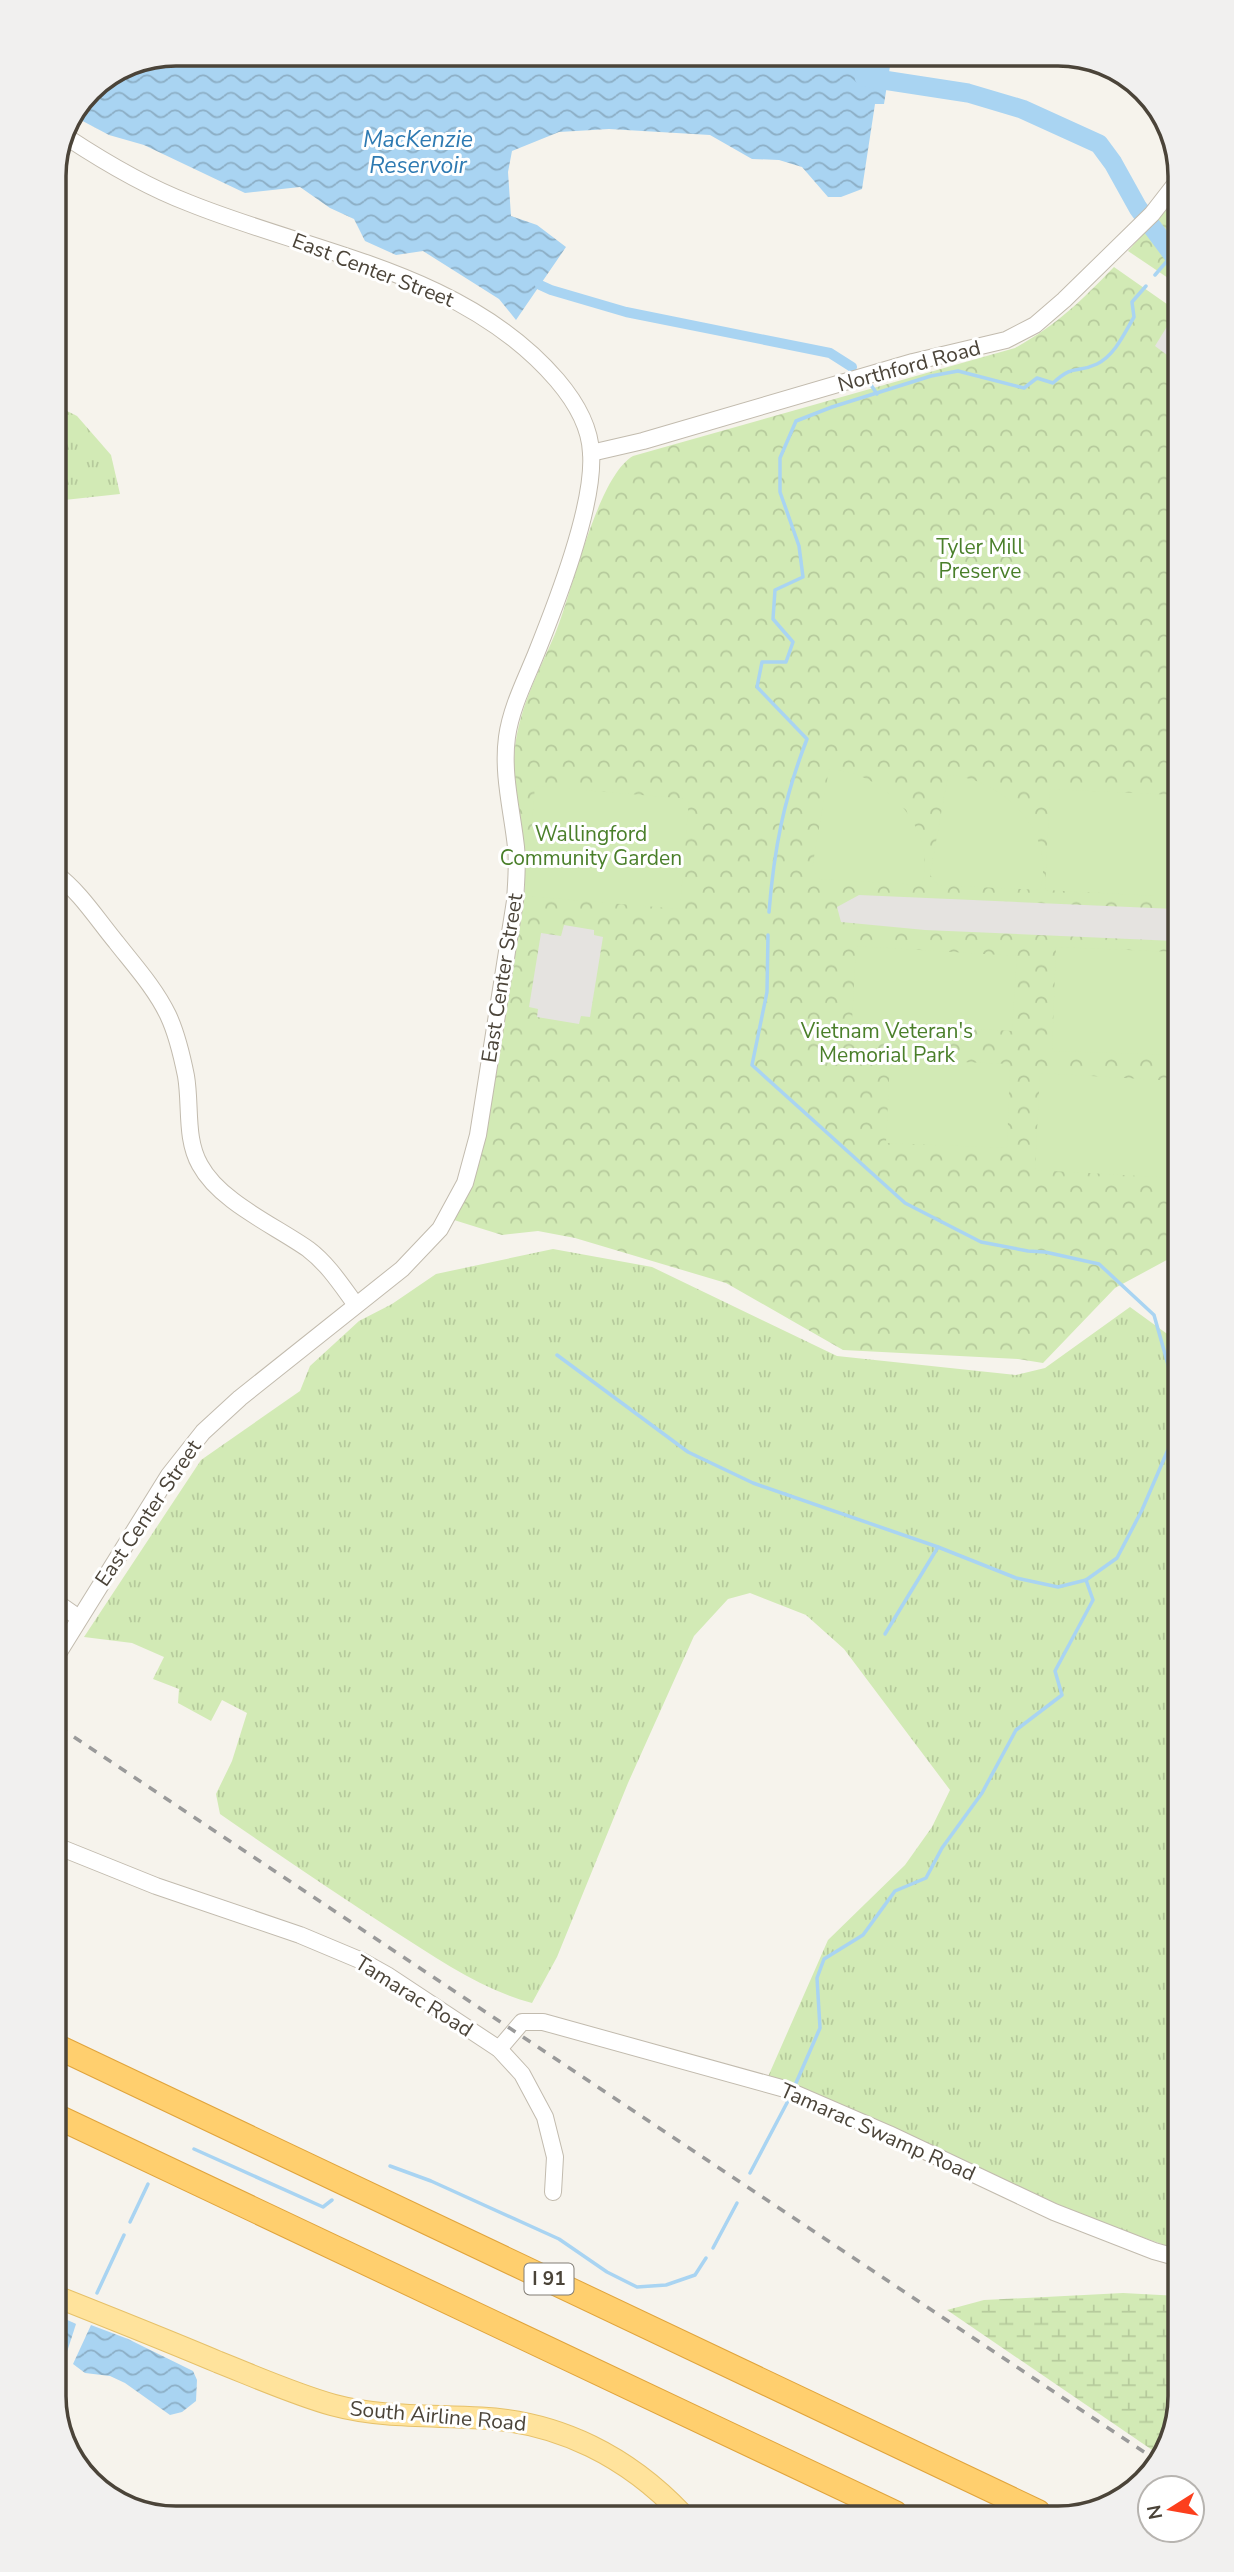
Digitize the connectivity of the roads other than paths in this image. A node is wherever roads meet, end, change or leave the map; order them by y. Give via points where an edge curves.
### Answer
1 (73, 141) edge
2 (1168, 193) edge
3 (592, 453) junction
4 (67, 882) edge
5 (356, 1306) junction
6 (67, 1610) edge
7 (79, 1618) junction
8 (67, 1638) edge
9 (67, 1850) edge
10 (499, 2049) junction
11 (67, 2051) edge
12 (67, 2121) edge
13 (553, 2192) dead end
14 (1168, 2254) edge
15 (67, 2300) edge
16 (673, 2506) edge
17 (882, 2506) edge
18 (1025, 2506) edge

1 - 3 street, East Center Street via 188,203 403,277 480,313 526,348 561,384 580,414
2 - 3 street, Northford Road via 1147,219 1035,325 1006,340
3 - 5 street, East Center Street via 588,494 576,535 508,736 505,758 517,872 472,1161 456,1203 428,1244
4 - 5 street via 169,1016 186,1080 198,1164 215,1187 318,1258
5 - 7 street, East Center Street via 203,1432 169,1475
6 - 7 street
7 - 8 street, East Center Street
9 - 10 street, Tamarac Road via 354,1957
10 - 13 street, Tamarac Road via 530,2086 545,2117 555,2157
10 - 14 street, Tamarac Swamp Road via 518,2025 543,2022 753,2079 815,2100 1065,2217
11 - 18 highway, I 91
12 - 17 highway
15 - 16 main road, South Airline Road via 330,2404 389,2414 503,2419 561,2432 626,2465

